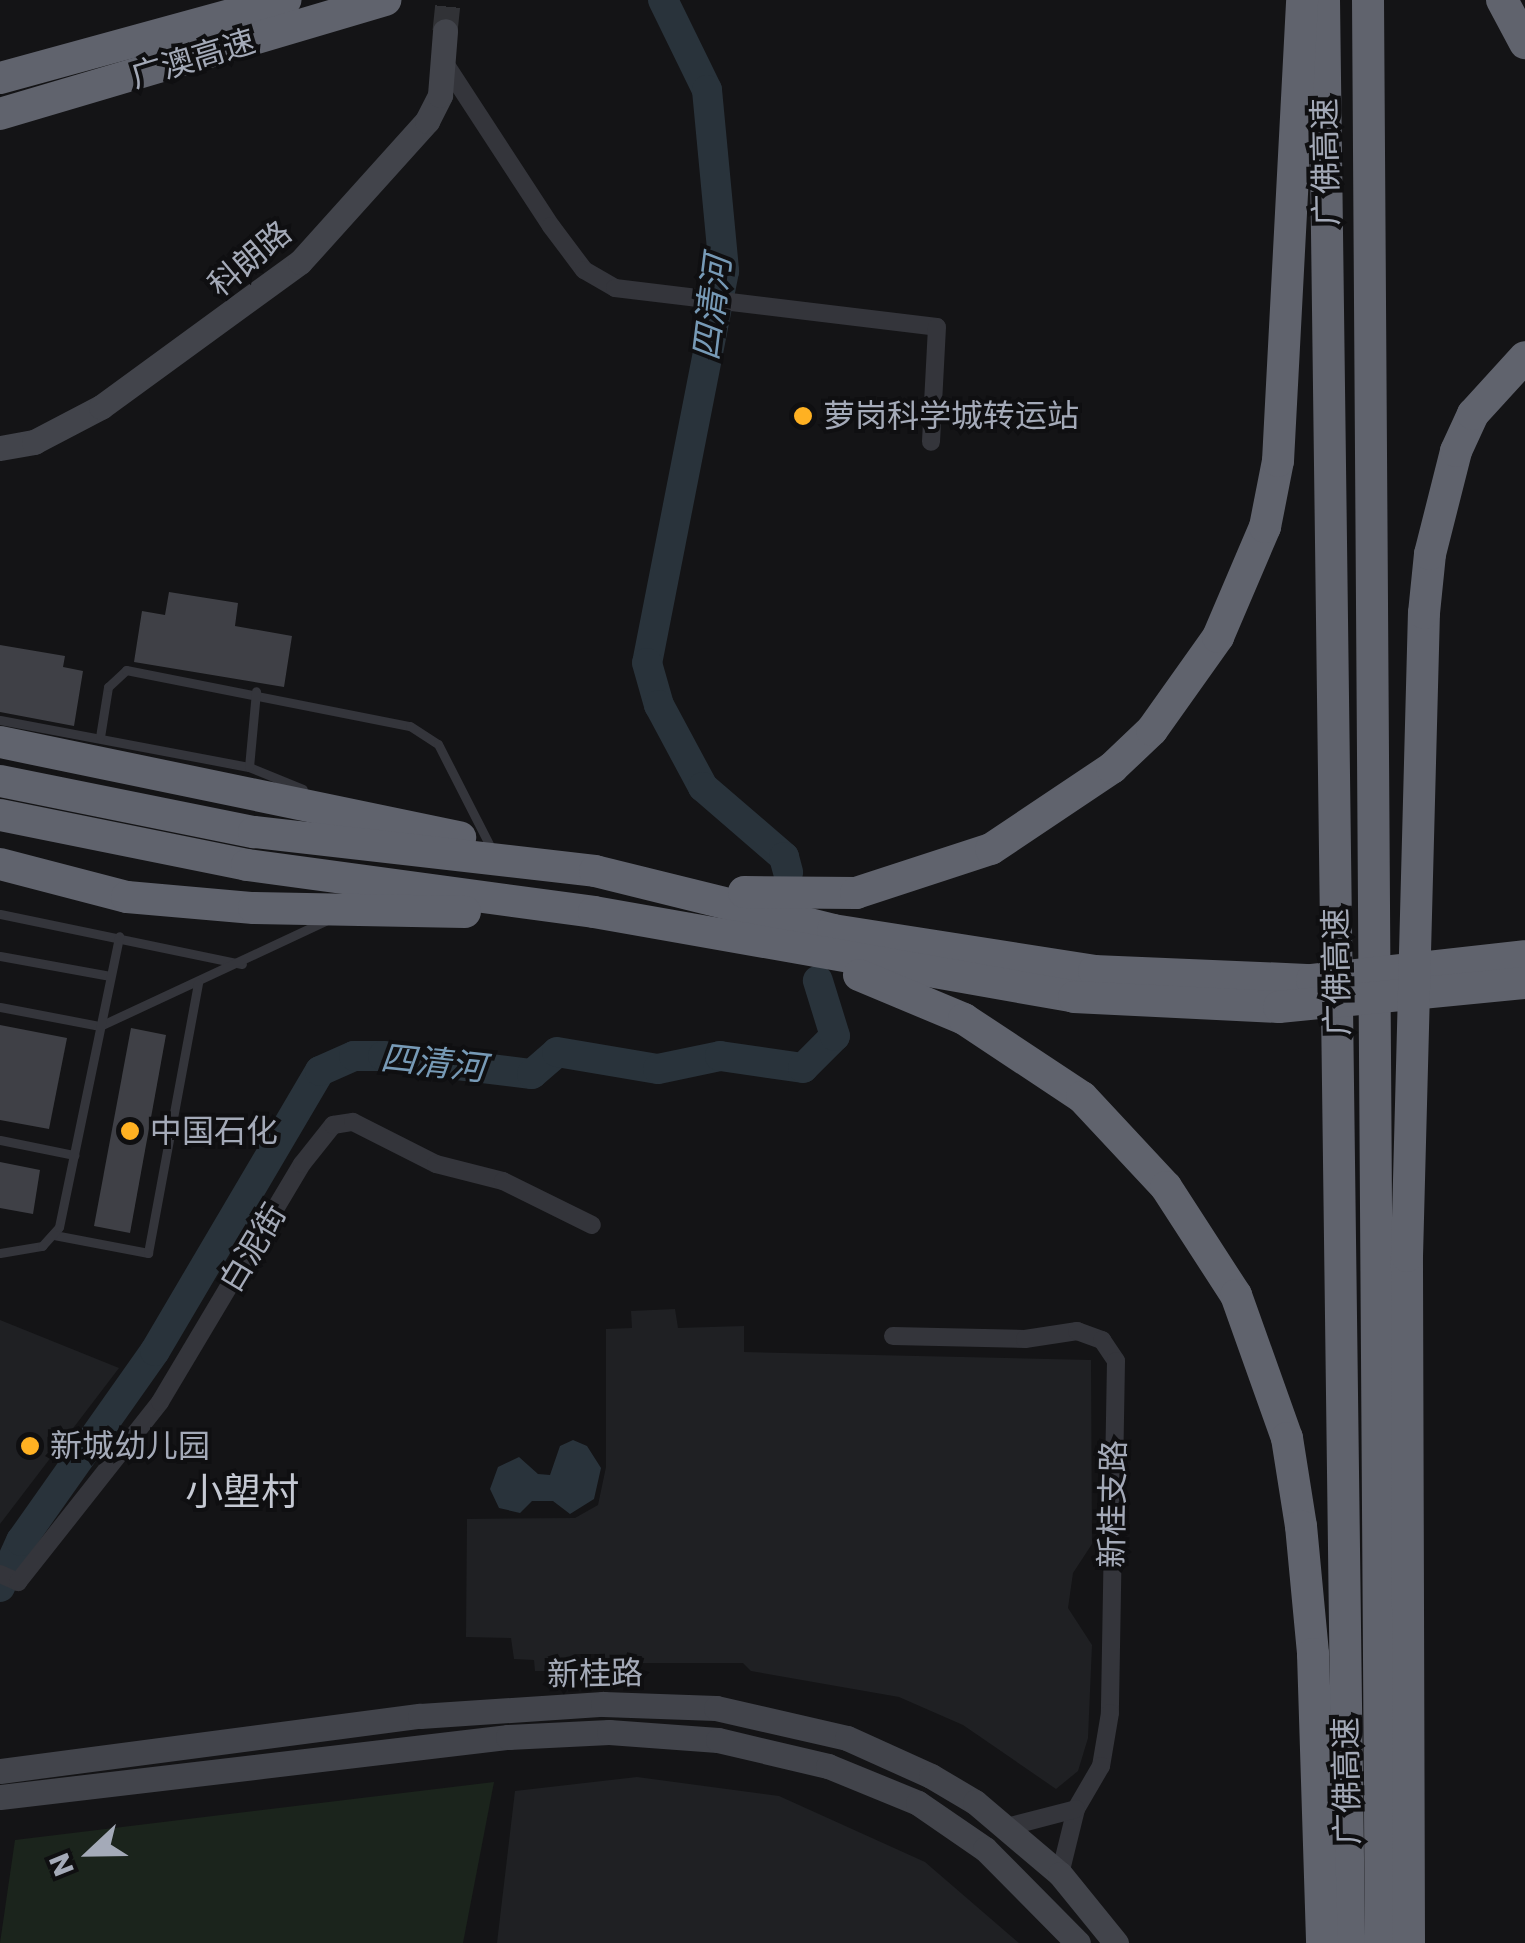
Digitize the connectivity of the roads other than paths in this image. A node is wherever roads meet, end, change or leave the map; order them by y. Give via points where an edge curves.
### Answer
1 (286, 0) edge
2 (386, 0) edge
3 (1302, 0) edge
4 (1324, 0) edge
5 (1368, 0) edge
6 (1502, 0) edge
7 (446, 31) tunnel mouth
8 (1525, 44) edge
9 (444, 62) junction
10 (172, 67) junction
11 (0, 78) edge
12 (0, 114) edge
13 (0, 132) edge
14 (1525, 357) edge
15 (932, 442) dead end
16 (0, 448) edge
17 (256, 692) junction
18 (0, 720) edge
19 (100, 736) junction
20 (0, 742) edge
21 (249, 767) junction
22 (0, 781) edge
23 (356, 811) junction
24 (0, 815) edge
25 (490, 844) junction
26 (0, 864) edge
27 (595, 871) junction
28 (650, 886) junction
29 (347, 909) junction
30 (594, 912) junction
31 (0, 914) edge
32 (119, 936) junction
33 (776, 942) junction
34 (0, 956) edge
35 (1525, 956) edge
36 (242, 964) junction
37 (110, 976) junction
38 (1505, 978) edge
39 (198, 983) junction
40 (1212, 993) junction
41 (0, 1007) edge
42 (100, 1026) junction
43 (0, 1140) edge
44 (74, 1156) junction
45 (592, 1225) dead end
46 (54, 1235) junction
47 (0, 1253) edge
48 (892, 1336) dead end
49 (0, 1574) edge
50 (0, 1770) edge
51 (0, 1796) edge
52 (1076, 1809) junction
53 (1007, 1827) junction
54 (1060, 1874) junction
55 (1078, 1943) edge
56 (1116, 1943) edge
57 (1322, 1943) edge
58 (1349, 1943) edge
59 (1380, 1943) edge
60 (1409, 1943) edge

1 - 11 highway, 广澳高速
2 - 10 highway, 广澳高速
3 - 28 highway via 1278,461 1242,588 1185,688 1152,730 1081,794 948,867 856,893
4 - 58 highway, 广佛高速
5 - 59 highway, 广佛高速
6 - 8 highway
7 - 9 street, 科朗路
9 - 15 street via 584,270 615,288 936,328
9 - 16 street, 科朗路 via 440,94 427,121 300,262 101,407 34,442
10 - 12 highway, 广澳高速
10 - 13 highway
14 - 60 highway via 1473,414 1456,451 1430,554 1424,613 1407,1256
17 - 19 lane via 118,672 108,687
17 - 21 lane
17 - 25 lane via 410,726 438,744
18 - 19 lane
19 - 21 lane
20 - 23 highway
21 - 23 lane
22 - 27 highway via 254,832
23 - 25 highway
24 - 30 highway via 247,866
25 - 27 highway
26 - 29 highway via 128,897
27 - 28 highway
28 - 40 highway via 986,957
29 - 30 highway
29 - 36 lane
30 - 33 highway
31 - 32 lane
32 - 36 lane
32 - 37 lane
33 - 40 highway via 1074,997
33 - 57 highway via 964,1020 1082,1097 1166,1187 1236,1295 1287,1438 1301,1526 1313,1654
34 - 37 lane
35 - 38 highway
36 - 39 lane
37 - 42 lane
38 - 40 highway via 1312,980
39 - 42 lane
39 - 46 lane via 148,1252
41 - 42 lane
42 - 44 lane
43 - 44 lane
44 - 46 lane
45 - 49 street, 白泥街 via 502,1181 436,1164 354,1122 334,1125 302,1164 160,1402 18,1582
46 - 47 lane via 25,1254
48 - 52 street, 新桂支路 via 1024,1339 1077,1331 1102,1340 1116,1360 1110,1713 1101,1766
50 - 53 street, 新桂路 via 420,1716 603,1704 699,1708 847,1738 932,1776
51 - 55 street, 新桂路 via 508,1737 609,1732 718,1740 828,1766 918,1803 985,1849
52 - 53 street
52 - 54 street, 新桂支路
53 - 54 street, 新桂路
54 - 56 street, 新桂路

